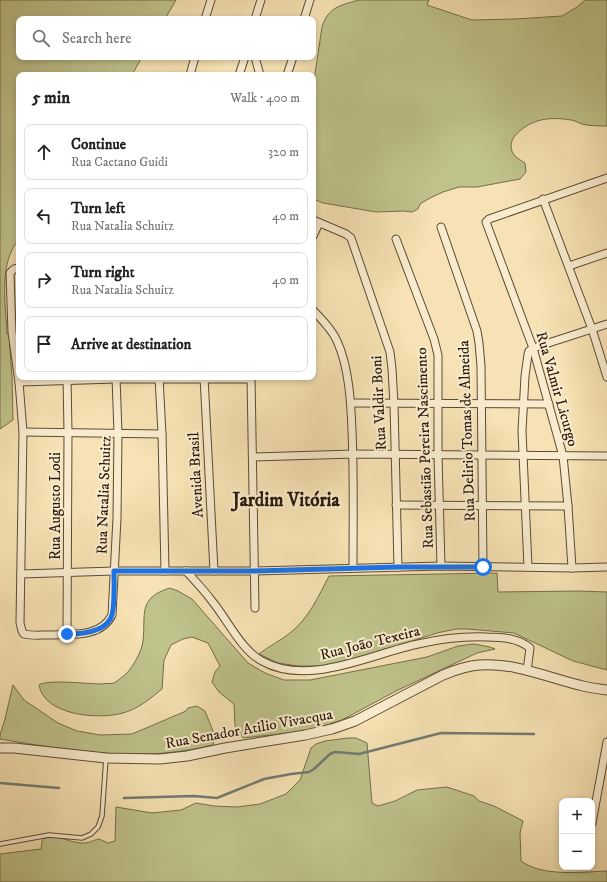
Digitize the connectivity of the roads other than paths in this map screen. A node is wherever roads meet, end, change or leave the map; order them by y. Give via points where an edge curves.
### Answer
1 (211, 0) edge
2 (261, 0) edge
3 (310, 0) edge
4 (207, 16) edge
5 (256, 16) edge
6 (305, 16) edge
7 (194, 60) edge
8 (243, 60) edge
9 (256, 60) edge
10 (292, 60) edge
11 (191, 72) edge
12 (240, 72) edge
13 (259, 72) edge
14 (288, 72) edge
15 (607, 178) edge
16 (543, 199) junction
17 (316, 221) edge
18 (441, 227) dead end
19 (396, 239) dead end
20 (607, 253) edge
21 (569, 266) junction
22 (16, 269) edge
23 (316, 313) edge
24 (607, 324) edge
25 (592, 329) junction
26 (15, 332) edge
27 (16, 344) edge
28 (533, 348) junction
29 (607, 377) edge
30 (43, 380) edge
31 (67, 380) edge
32 (116, 380) edge
33 (159, 380) edge
34 (204, 380) edge
35 (251, 380) edge
36 (19, 382) joint
37 (351, 403) junction
38 (394, 404) junction
39 (438, 404) junction
40 (482, 404) junction
41 (523, 404) junction
42 (549, 404) junction
43 (23, 432) junction
44 (68, 432) junction
45 (118, 433) junction
46 (162, 434) junction
47 (353, 454) junction
48 (482, 454) junction
49 (395, 455) junction
50 (438, 455) junction
51 (522, 455) junction
52 (563, 456) junction
53 (607, 456) edge
54 (253, 457) junction
55 (396, 504) junction
56 (439, 505) junction
57 (482, 505) junction
58 (525, 506) junction
59 (568, 506) junction
60 (441, 566) junction
61 (398, 567) junction
62 (483, 567) junction
63 (528, 567) junction
64 (607, 567) edge
65 (353, 568) junction
66 (572, 568) junction
67 (114, 571) junction
68 (165, 571) junction
69 (186, 571) junction
70 (214, 571) junction
71 (255, 571) junction
72 (21, 574) junction
73 (67, 574) junction
74 (255, 608) dead end
75 (67, 634) junction
76 (527, 671) junction
77 (607, 690) edge
78 (607, 742) edge
79 (0, 748) edge
80 (106, 758) junction
81 (595, 807) edge
82 (0, 844) edge

1 - 4 street
2 - 5 street
3 - 6 street
7 - 11 street
8 - 12 street
9 - 13 street
10 - 14 street
15 - 16 street
16 - 21 street
16 - 28 street, Rua Valmir Licurgo via 486,222
17 - 38 street, Rua Valdir Boni via 351,238 390,352
18 - 40 street, Rua Delirio Tomas de Almeida via 477,331 481,355
19 - 39 street, Rua Sebastião Pereira Nascimento via 436,344
20 - 21 street
21 - 25 street
22 - 26 street via 10,273
23 - 37 street via 331,330 338,343
24 - 25 street
25 - 28 street
25 - 29 street
26 - 27 street
28 - 41 street via 527,356
28 - 42 street, Rua Valmir Licurgo
30 - 36 street
31 - 44 street, Rua Augusto Lodi
32 - 45 street, Rua Natalia Schuitz
33 - 46 street
34 - 70 street, Avenida Brasil
35 - 54 street
36 - 43 street
37 - 38 street
37 - 47 street
38 - 39 street
38 - 49 street, Rua Valdir Boni
39 - 40 street
39 - 50 street, Rua Sebastião Pereira Nascimento
40 - 41 street
40 - 48 street, Rua Delirio Tomas de Almeida
41 - 42 street
41 - 51 street
42 - 52 street, Rua Valmir Licurgo
43 - 44 street
43 - 72 street
44 - 45 street
44 - 73 street, Rua Augusto Lodi
45 - 46 street
45 - 67 street, Rua Natalia Schuitz
46 - 68 street
47 - 49 street
47 - 54 street
47 - 65 street
48 - 50 street
48 - 51 street
48 - 57 street, Rua Delirio Tomas de Almeida
49 - 50 street
49 - 55 street, Rua Valdir Boni
50 - 56 street, Rua Sebastião Pereira Nascimento
51 - 52 street
51 - 58 street
52 - 53 street
52 - 59 street, Rua Valmir Licurgo
54 - 71 street
55 - 56 street
55 - 61 street, Rua Valdir Boni
56 - 57 street
56 - 60 street, Rua Sebastião Pereira Nascimento
57 - 58 street
57 - 62 street, Rua Delirio Tomas de Almeida
58 - 59 street
58 - 63 street
59 - 66 street, Rua Valmir Licurgo
60 - 61 street
60 - 62 street
61 - 65 street
62 - 63 street
63 - 66 street
64 - 66 street
65 - 71 street
67 - 68 street
67 - 73 street
67 - 75 street, Rua Natalia Schuitz via 113,611 110,619 105,625 92,631
68 - 69 street
69 - 70 street
69 - 76 street, Rua João Texeira via 212,600 249,651 270,666 317,670 417,644 454,638 496,637 520,641 530,648
70 - 71 street
71 - 74 street
72 - 73 street
72 - 75 street, Rua Natalia Schuitz via 20,623 24,634
73 - 75 street, Rua Augusto Lodi
76 - 77 street, Rua Senador Atilio Vivacqua
76 - 80 street, Rua Senador Atilio Vivacqua via 494,665 458,669 355,721 316,733 175,758
78 - 81 street
79 - 80 street, Rua Senador Atilio Vivacqua
80 - 82 lane via 102,816 91,834 82,838 49,834

